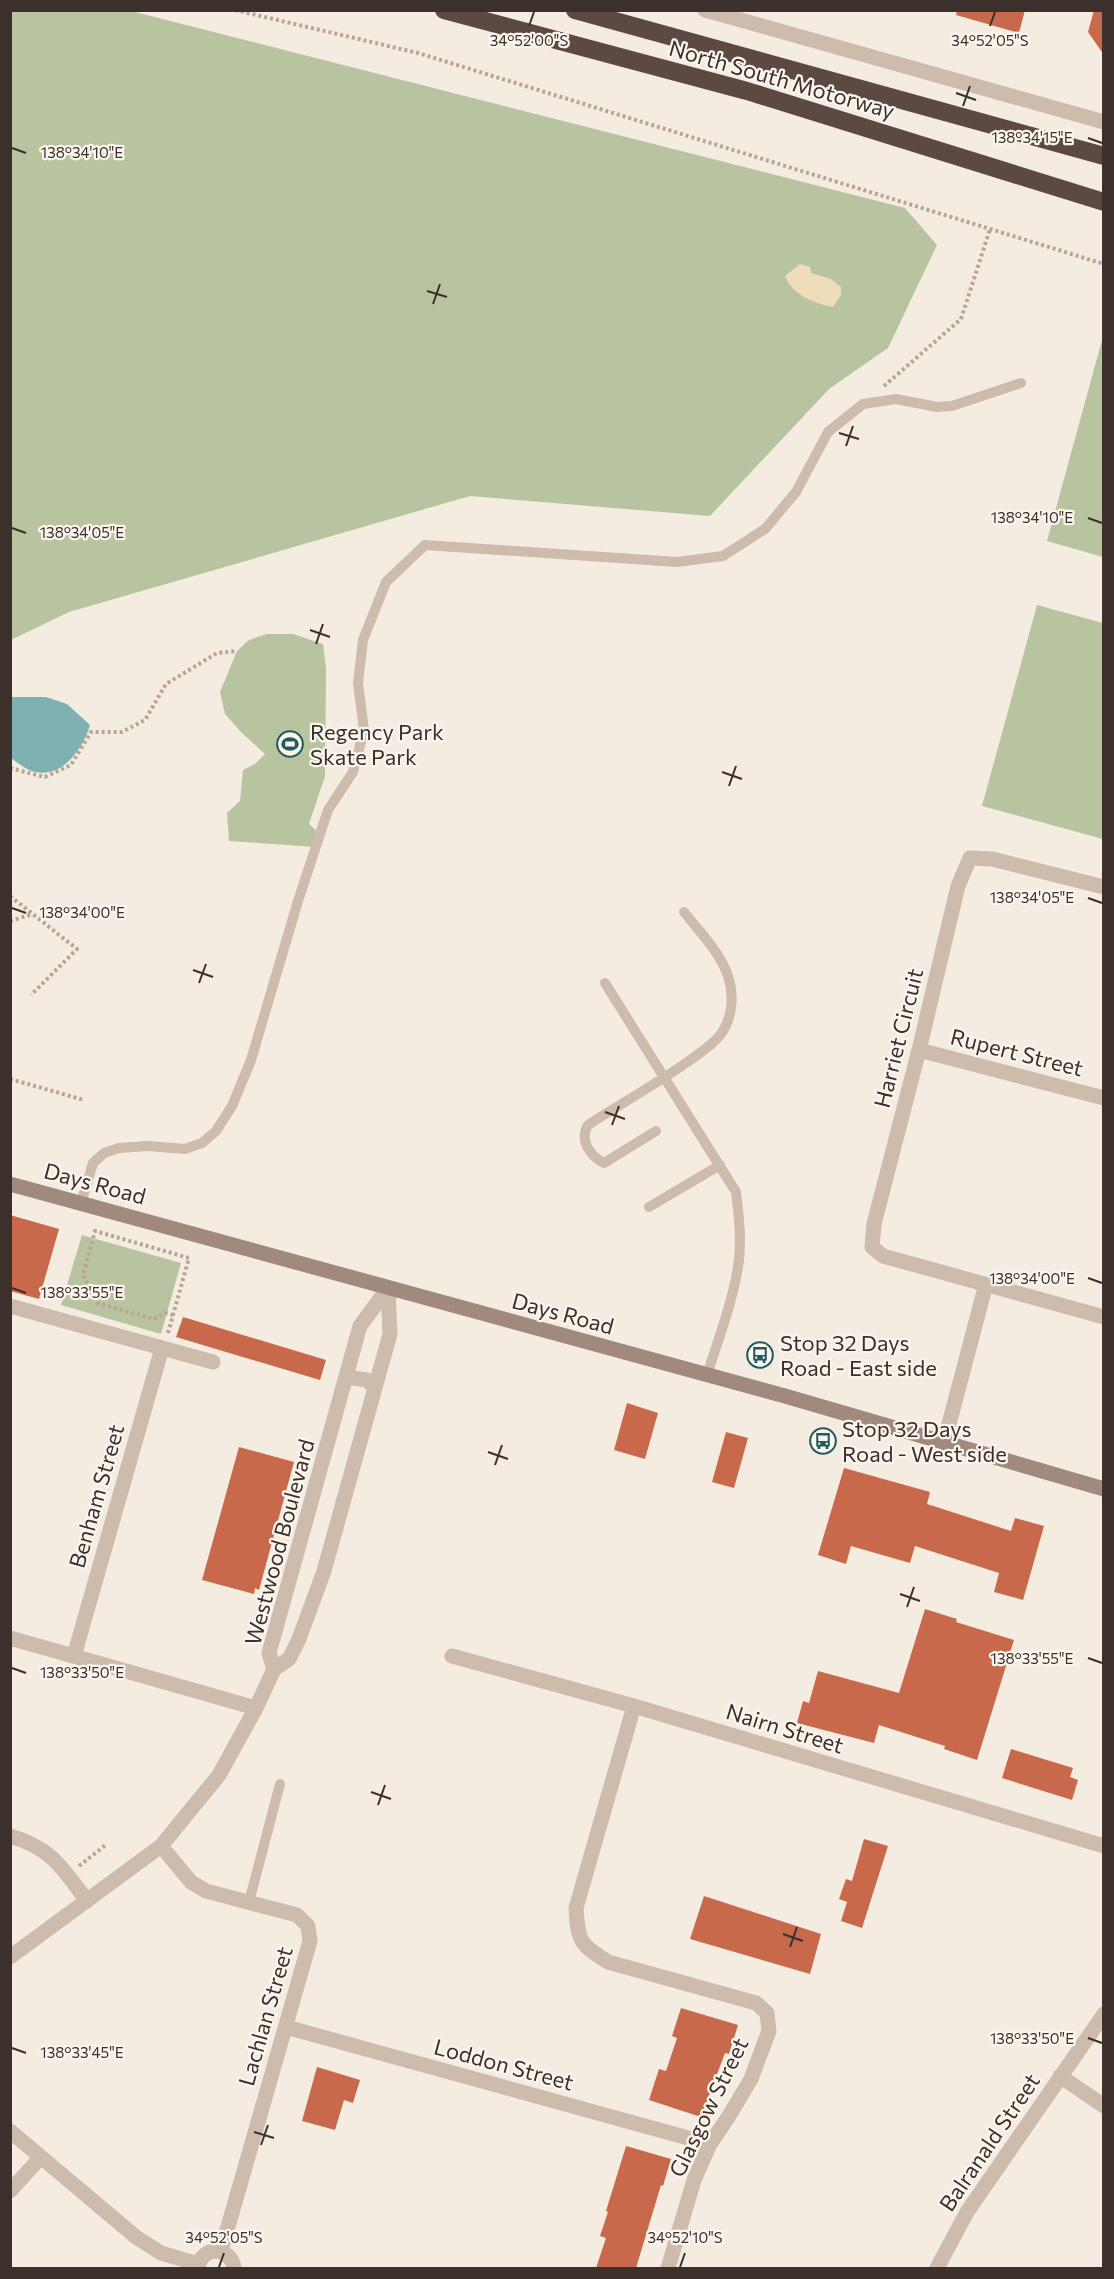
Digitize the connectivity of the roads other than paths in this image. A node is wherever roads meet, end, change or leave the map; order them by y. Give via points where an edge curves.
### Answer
1 (444, 10) edge
2 (575, 10) edge
3 (705, 10) edge
4 (1104, 122) edge
5 (1104, 156) edge
6 (1104, 202) edge
7 (1021, 383) dead end
8 (1104, 887) edge
9 (684, 912) dead end
10 (605, 983) dead end
11 (919, 1050) junction
12 (665, 1077) junction
13 (1104, 1098) edge
14 (656, 1131) dead end
15 (720, 1165) junction
16 (10, 1184) edge
17 (81, 1203) junction
18 (649, 1207) dead end
19 (986, 1284) junction
20 (388, 1288) junction
21 (10, 1306) edge
22 (1104, 1317) edge
23 (165, 1341) junction
24 (213, 1362) dead end
25 (707, 1375) junction
26 (346, 1377) junction
27 (375, 1388) junction
28 (944, 1443) junction
29 (1104, 1489) edge
30 (10, 1638) edge
31 (74, 1656) junction
32 (452, 1656) dead end
33 (274, 1669) junction
34 (634, 1706) junction
35 (256, 1708) junction
36 (280, 1784) dead end
37 (10, 1836) edge
38 (161, 1846) junction
39 (1104, 1846) edge
40 (87, 1901) junction
41 (249, 1902) junction
42 (10, 1957) edge
43 (1104, 2014) edge
44 (286, 2026) junction
45 (1060, 2076) junction
46 (1104, 2106) edge
47 (11, 2133) edge
48 (710, 2144) junction
49 (40, 2157) junction
50 (10, 2191) edge
51 (221, 2251) junction
52 (198, 2266) edge
53 (234, 2268) edge
54 (669, 2268) edge
55 (937, 2268) edge

1 - 6 highway, North South Motorway via 747,91
2 - 5 highway, North South Motorway
3 - 4 street
7 - 17 lane via 952,406 896,399 863,404 828,432 796,492 765,529 723,556 676,562 425,545 386,582 363,640 358,683 364,730 353,772 328,810 251,1060 232,1106 216,1131 202,1143 185,1149 148,1146 104,1153 93,1162
8 - 11 street, Harriet Circuit via 992,859 969,858 958,886
9 - 12 lane via 716,953 727,974 732,1000 723,1032 714,1043
10 - 12 lane
11 - 13 street, Rupert Street
11 - 19 street, Harriet Circuit via 874,1224 872,1247 883,1256
12 - 14 lane via 588,1125 584,1139 591,1154 604,1163
12 - 15 lane
15 - 18 lane
15 - 25 lane via 736,1192 739,1265
16 - 17 street, Days Road
17 - 20 street, Days Road
19 - 22 street, Harriet Circuit
19 - 28 street
20 - 25 street, Days Road
20 - 26 street, Westwood Boulevard via 360,1326
20 - 27 street, Westwood Boulevard via 390,1334
21 - 23 street
23 - 24 street
23 - 31 street, Benham Street
25 - 28 street, Days Road
26 - 27 street via 367,1380
26 - 33 street, Westwood Boulevard via 269,1653
27 - 33 street, Westwood Boulevard via 327,1561 299,1639 289,1659
28 - 29 street, Days Road
30 - 31 street
31 - 35 street
32 - 34 street, Nairn Street
33 - 35 street
34 - 39 street, Nairn Street
34 - 48 street, Glasgow Street via 576,1908 577,1934 589,1950 608,1962 756,2003 767,2013 769,2031 751,2079
35 - 38 street via 219,1775
36 - 41 lane
37 - 40 street via 50,1854
38 - 40 street
38 - 41 street, Lachlan Street via 191,1882 206,1892
40 - 42 street
41 - 44 street, Lachlan Street via 297,1915 308,1926 310,1941
43 - 45 street, Balranald Street
44 - 48 street, Loddon Street
44 - 51 street, Lachlan Street
45 - 46 street
45 - 55 street, Balranald Street via 967,2212
47 - 49 street
48 - 54 street, Glasgow Street via 694,2180
49 - 50 street
49 - 52 street via 136,2237 161,2253
51 - 52 street via 204,2254
51 - 53 street via 230,2257

